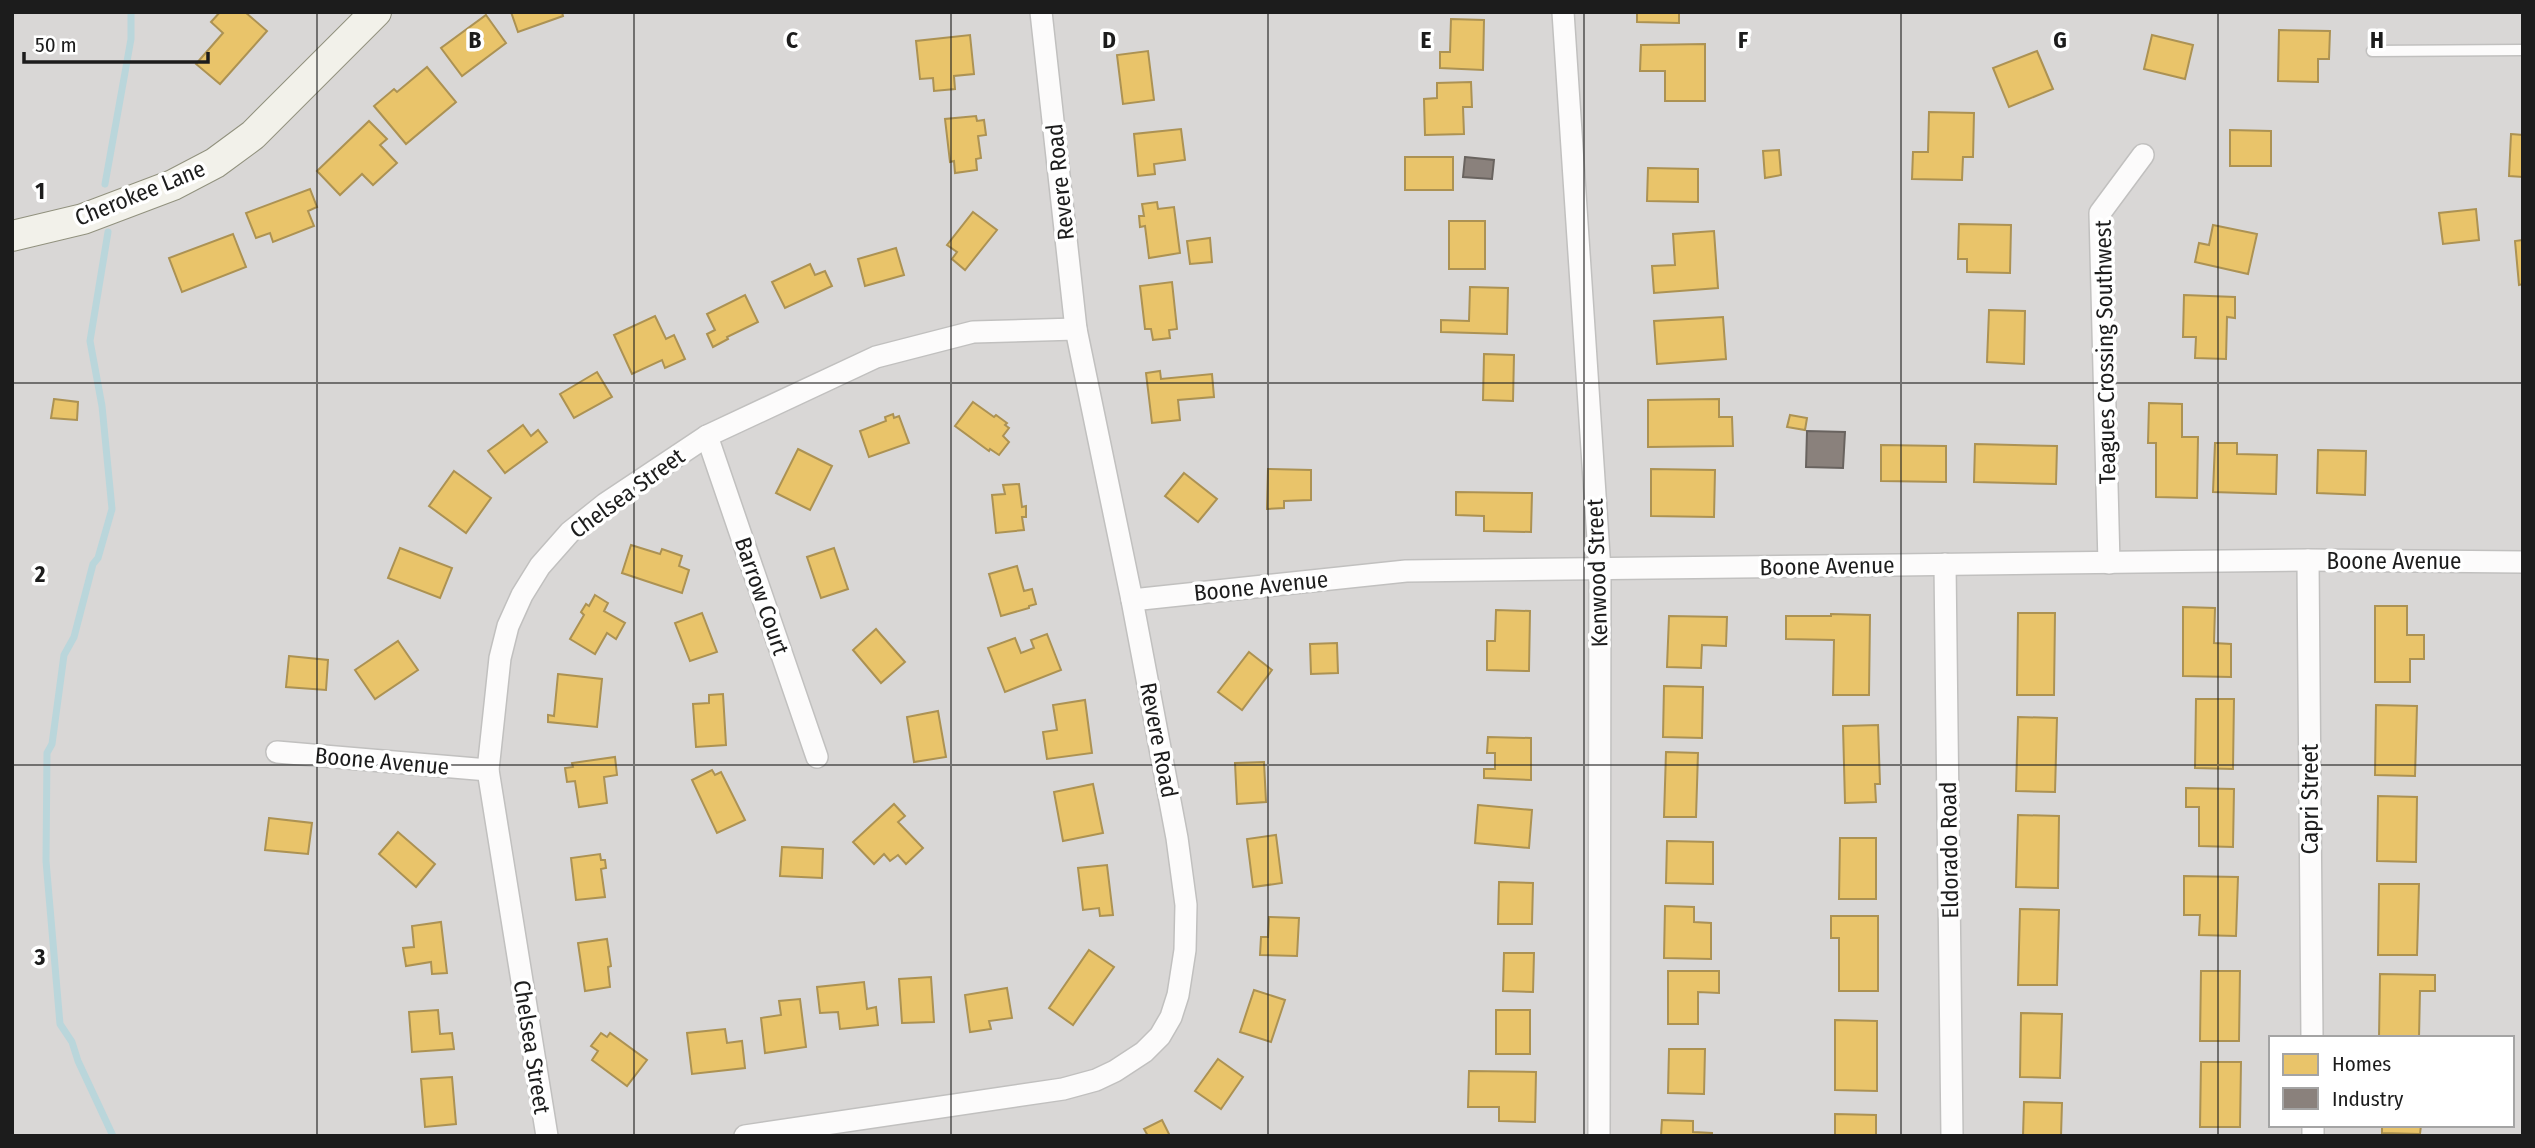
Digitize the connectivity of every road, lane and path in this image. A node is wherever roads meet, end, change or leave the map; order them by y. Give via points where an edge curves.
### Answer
1 (376, 12) edge
2 (1041, 12) edge
3 (1563, 12) edge
4 (2523, 50) edge
5 (2372, 51) dead end
6 (2143, 155) dead end
7 (12, 236) edge
8 (1076, 329) junction
9 (706, 436) junction
10 (2308, 560) junction
11 (2523, 562) edge
12 (2109, 563) junction
13 (1945, 564) junction
14 (1600, 570) junction
15 (1132, 600) junction
16 (277, 752) dead end
17 (817, 757) dead end
18 (488, 770) junction
19 (2312, 1036) edge
20 (547, 1136) edge
21 (745, 1136) edge
22 (1599, 1136) edge
23 (1952, 1136) edge

1 - 7 street, Cherokee Lane via 253,135 215,163 173,185 83,219
2 - 8 street, Revere Road
3 - 14 street, Kenwood Street
4 - 5 lane
6 - 12 street, Teagues Crossing Southwest via 2100,213
8 - 9 street, Chelsea Street via 973,332 876,357
8 - 15 street, Revere Road
9 - 17 street, Barrow Court
9 - 18 street, Chelsea Street via 604,504 570,532 540,566 522,595 502,647
10 - 11 street, Boone Avenue
10 - 12 street, Boone Avenue
10 - 19 street, Capri Street
12 - 13 street, Boone Avenue
13 - 14 street, Boone Avenue
13 - 23 street, Eldorado Road
14 - 15 street, Boone Avenue via 1406,571
14 - 22 street, Kenwood Street
15 - 21 street, Revere Road via 1186,905 1178,995 1160,1036 1115,1071 1063,1089
16 - 18 street, Boone Avenue
18 - 20 street, Chelsea Street

